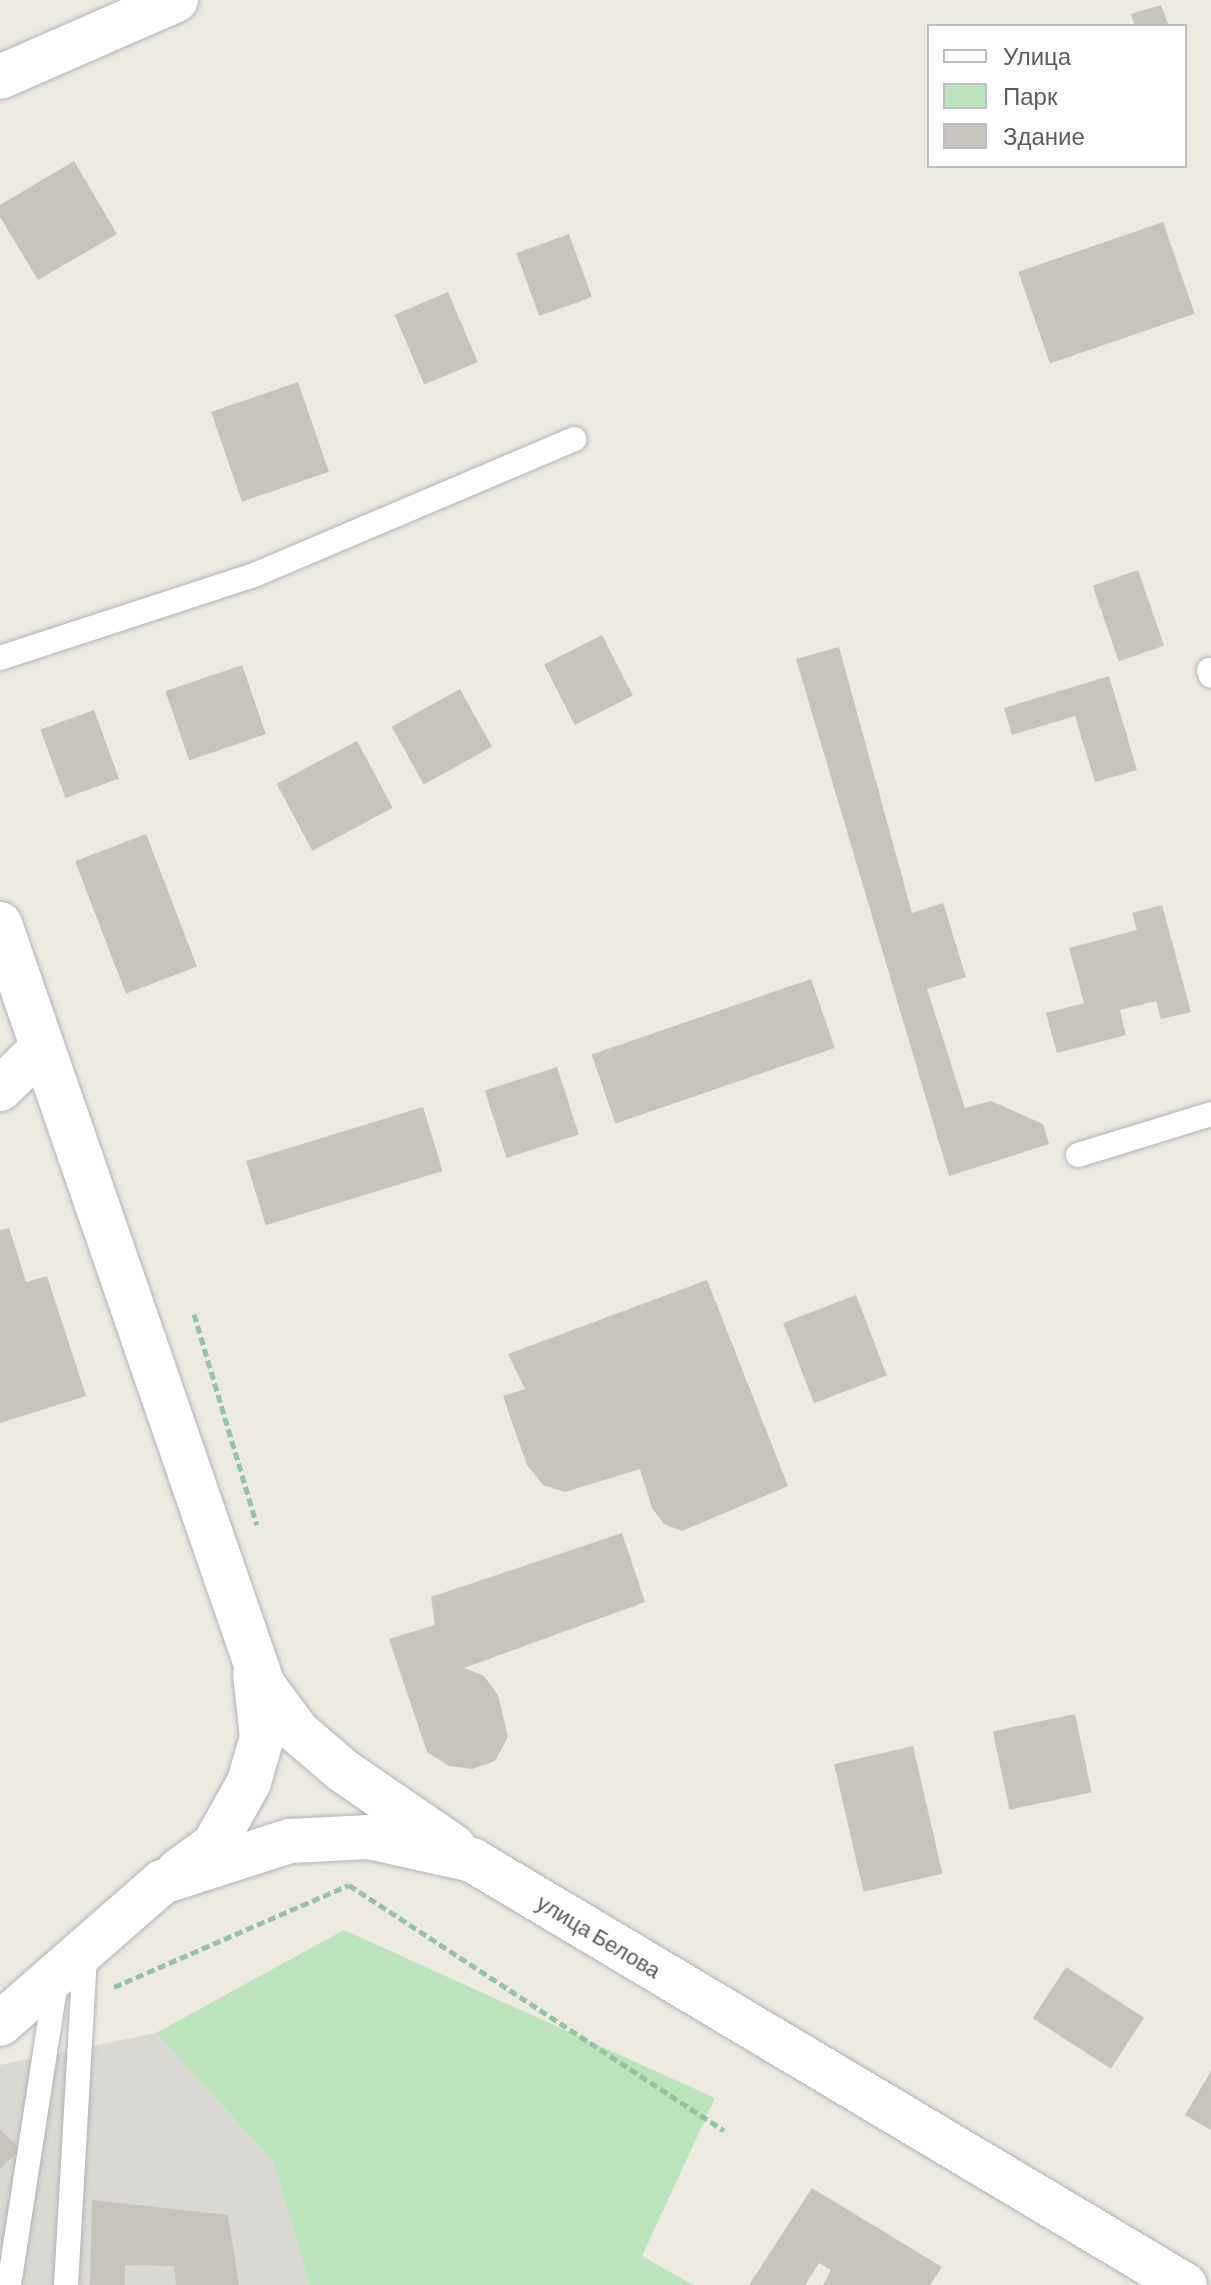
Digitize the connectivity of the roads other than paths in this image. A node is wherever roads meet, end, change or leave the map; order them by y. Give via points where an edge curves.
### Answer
1 (176, 0) edge
2 (0, 77) edge
3 (574, 439) dead end
4 (0, 658) edge
5 (0, 924) edge
6 (42, 1048) junction
7 (0, 1089) edge
8 (1211, 1114) edge
9 (1078, 1155) dead end
10 (253, 1659) junction
11 (472, 1860) junction
12 (162, 1882) junction
13 (64, 1981) junction
14 (0, 2024) edge
15 (9, 2285) edge
16 (66, 2285) edge
17 (1185, 2285) edge

1 - 2 main road
3 - 4 lane via 254,575
5 - 6 main road
6 - 7 main road
6 - 10 main road
8 - 9 lane
10 - 11 main road via 298,1732
10 - 12 main road via 262,1737 249,1782 214,1845
11 - 12 main road, улица Белова via 369,1837 290,1841
11 - 17 main road, улица Белова
12 - 13 main road, улица Белова
13 - 14 main road, улица Белова
13 - 15 lane
13 - 16 lane

